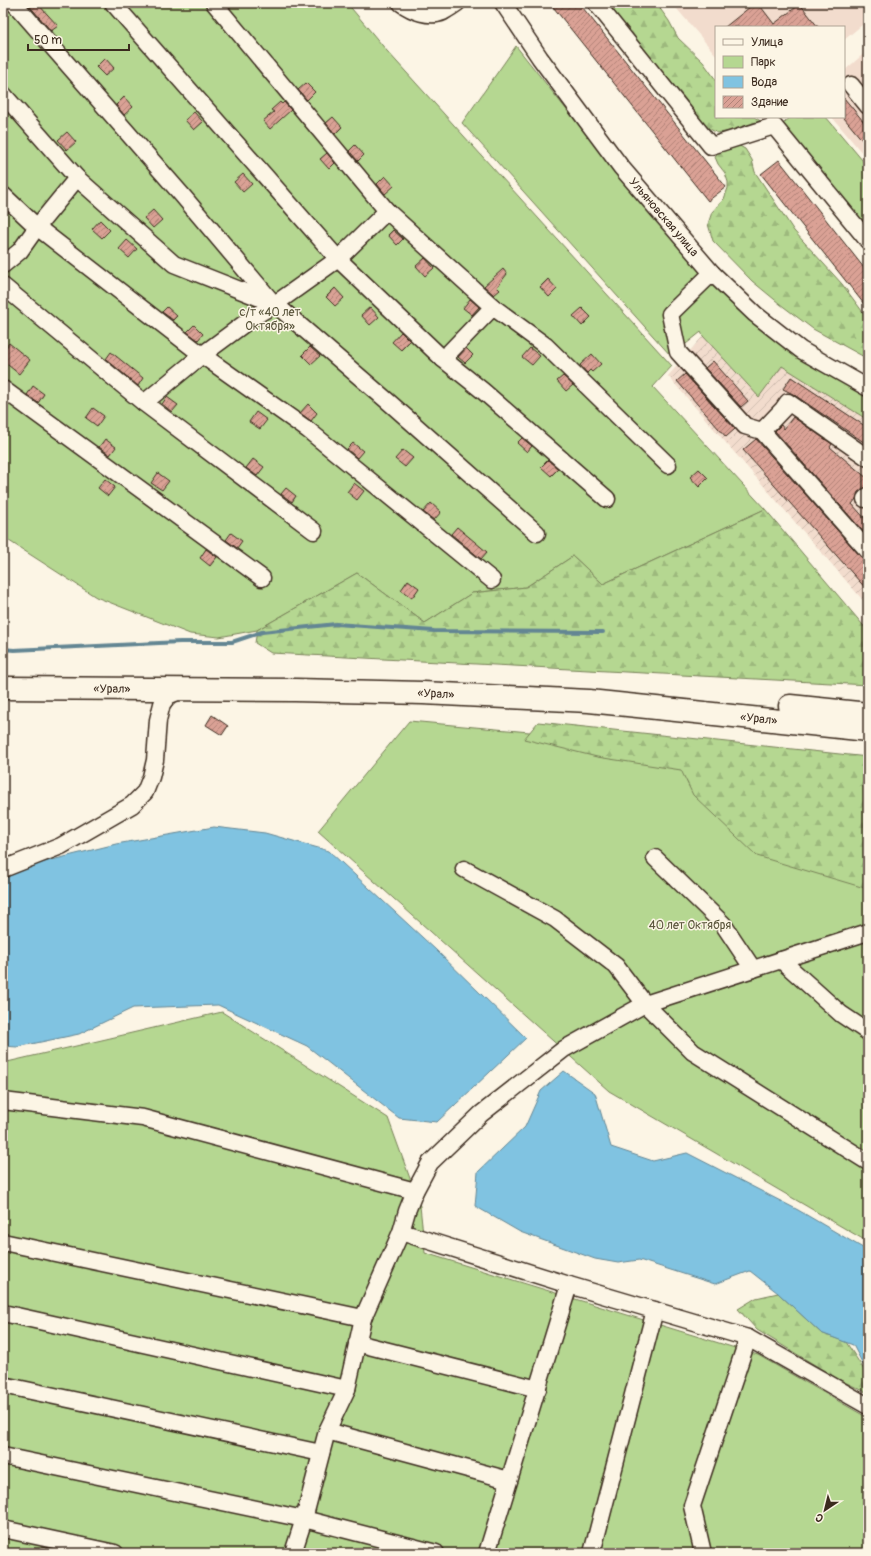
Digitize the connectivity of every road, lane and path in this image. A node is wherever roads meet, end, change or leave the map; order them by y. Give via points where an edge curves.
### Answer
1 (14, 3) edge
2 (113, 3) edge
3 (214, 3) edge
4 (401, 3) edge
5 (457, 3) edge
6 (503, 3) edge
7 (596, 3) edge
8 (851, 85) dead end
9 (3, 94) edge
10 (868, 106) edge
11 (77, 178) junction
12 (3, 195) edge
13 (387, 211) junction
14 (37, 227) junction
15 (868, 241) edge
16 (338, 259) junction
17 (3, 265) edge
18 (712, 273) junction
19 (3, 286) edge
20 (275, 304) junction
21 (493, 307) junction
22 (202, 355) junction
23 (443, 359) junction
24 (868, 388) edge
25 (3, 389) edge
26 (144, 403) junction
27 (762, 431) junction
28 (868, 458) edge
29 (668, 465) dead end
30 (607, 499) dead end
31 (314, 531) dead end
32 (537, 533) dead end
33 (868, 551) edge
34 (262, 578) dead end
35 (492, 580) dead end
36 (3, 674) edge
37 (3, 688) edge
38 (125, 689) junction
39 (185, 689) junction
40 (868, 714) edge
41 (158, 720) junction
42 (868, 730) edge
43 (655, 858) dead end
44 (464, 869) dead end
45 (3, 870) edge
46 (868, 932) edge
47 (781, 960) junction
48 (753, 969) junction
49 (645, 1004) junction
50 (868, 1032) edge
51 (3, 1101) edge
52 (868, 1162) edge
53 (415, 1191) junction
54 (401, 1232) junction
55 (3, 1242) edge
56 (570, 1285) junction
57 (656, 1310) junction
58 (3, 1313) edge
59 (363, 1318) junction
60 (748, 1338) junction
61 (357, 1343) junction
62 (3, 1385) edge
63 (538, 1388) junction
64 (347, 1389) junction
65 (868, 1406) edge
66 (327, 1431) junction
67 (321, 1453) junction
68 (3, 1456) edge
69 (510, 1480) junction
70 (304, 1519) junction
71 (3, 1529) edge
72 (115, 1553) edge
73 (293, 1553) edge
74 (436, 1553) edge
75 (487, 1553) edge
76 (592, 1553) edge
77 (703, 1553) edge

1 - 20 street
2 - 16 street
3 - 13 street
4 - 5 street via 409,9 427,14 442,12
6 - 18 street, Ульяновская улица via 540,58 621,166
7 - 15 street via 711,146 774,126
8 - 10 street
9 - 11 street
11 - 14 street
11 - 20 street via 174,264
12 - 14 street
13 - 16 street
13 - 21 street
14 - 17 street via 20,251
14 - 22 street
16 - 20 street
16 - 23 street
18 - 24 street, Ульяновская улица via 755,314 801,350
18 - 27 street via 670,314 678,352 745,426
19 - 26 street
20 - 22 street
20 - 32 street
21 - 23 street
21 - 29 street via 546,346
22 - 26 street
22 - 35 street via 308,430
23 - 30 street
25 - 34 street
26 - 31 street
27 - 28 street via 788,402
27 - 33 street
36 - 40 highway, «Урал» via 422,678 590,688
37 - 38 highway, «Урал»
38 - 39 highway, «Урал»
38 - 41 street via 137,692 149,701
39 - 41 street via 164,700
39 - 42 highway, «Урал» via 423,692 589,701
41 - 45 street via 152,777 145,792 132,805 61,846
43 - 48 street via 723,924
44 - 49 street via 555,918 616,966
46 - 47 street
47 - 48 street
47 - 50 street via 841,1014
48 - 49 street
49 - 52 street via 693,1052
49 - 53 street via 564,1049 481,1114 430,1163
51 - 53 street via 143,1118
53 - 54 street
54 - 56 street
54 - 59 street
55 - 59 street
56 - 57 street
56 - 63 street
57 - 60 street
57 - 76 street
58 - 64 street
59 - 61 street
60 - 65 street
60 - 77 street via 692,1506
61 - 63 street
61 - 64 street
62 - 67 street
63 - 69 street
64 - 66 street
66 - 67 street
66 - 69 street
67 - 70 street
68 - 70 street
69 - 75 street
70 - 73 street
70 - 74 street
71 - 72 street

